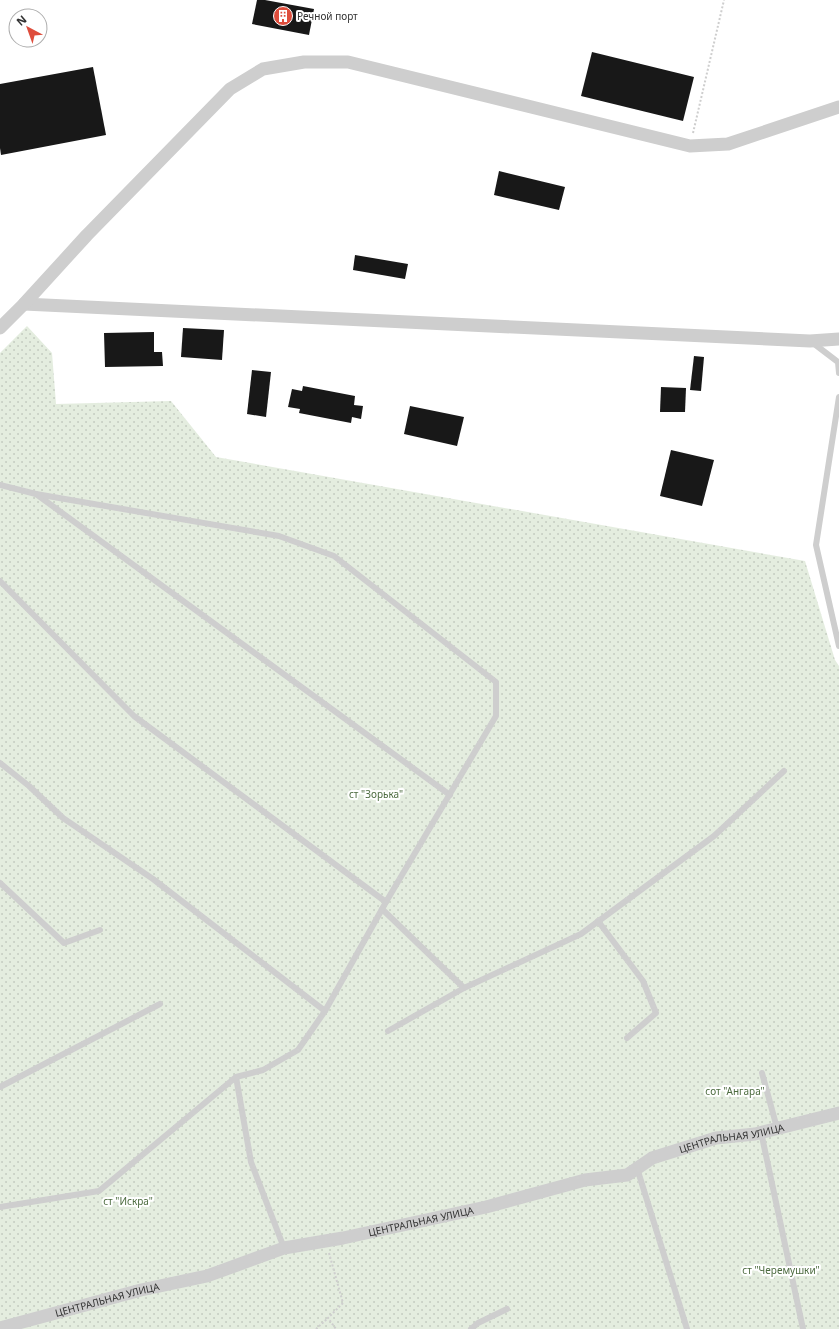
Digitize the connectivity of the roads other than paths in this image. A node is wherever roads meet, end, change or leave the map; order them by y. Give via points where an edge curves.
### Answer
1 (839, 107) edge
2 (24, 304) junction
3 (0, 328) edge
4 (839, 340) edge
5 (810, 341) junction
6 (839, 373) edge
7 (839, 397) edge
8 (0, 485) edge
9 (36, 494) junction
10 (0, 581) edge
11 (839, 646) edge
12 (0, 763) edge
13 (784, 771) dead end
14 (450, 795) junction
15 (0, 883) edge
16 (386, 902) junction
17 (382, 909) junction
18 (598, 921) junction
19 (100, 930) dead end
20 (464, 988) junction
21 (160, 1004) dead end
22 (325, 1011) junction
23 (388, 1031) dead end
24 (627, 1038) dead end
25 (762, 1073) dead end
26 (236, 1077) junction
27 (0, 1087) edge
28 (839, 1113) edge
29 (777, 1128) junction
30 (761, 1132) junction
31 (637, 1168) junction
32 (0, 1207) edge
33 (284, 1248) junction
34 (507, 1309) dead end
35 (0, 1328) edge
36 (471, 1329) edge
37 (688, 1329) edge
38 (802, 1329) edge

1 - 2 street via 728,144 690,146 348,62 304,62 263,69 230,89 86,235
2 - 3 street
2 - 5 street
4 - 5 street
5 - 6 lane via 838,362
7 - 11 lane via 816,545
8 - 9 lane
9 - 14 lane
9 - 14 lane via 279,536 334,556 496,682 496,716
10 - 16 lane via 134,716
12 - 22 lane via 30,786 63,818 153,879
13 - 18 lane via 714,836
14 - 16 lane
15 - 19 lane via 64,943
16 - 17 lane
17 - 20 lane
17 - 22 lane
18 - 20 lane via 581,934
18 - 24 lane via 644,981 656,1013
20 - 23 lane
21 - 27 lane
22 - 26 lane via 298,1050 263,1070
25 - 29 lane
26 - 32 lane via 99,1191
26 - 33 lane via 251,1162
28 - 29 street, ЦЕНТРАЛЬНАЯ УЛИЦА
29 - 30 street, ЦЕНТРАЛЬНАЯ УЛИЦА
30 - 31 street, ЦЕНТРАЛЬНАЯ УЛИЦА via 716,1138 652,1158
30 - 38 lane
31 - 33 street, ЦЕНТРАЛЬНАЯ УЛИЦА via 627,1175 585,1180 486,1207
31 - 37 lane
33 - 35 street, ЦЕНТРАЛЬНАЯ УЛИЦА via 207,1276 141,1290
34 - 36 lane

